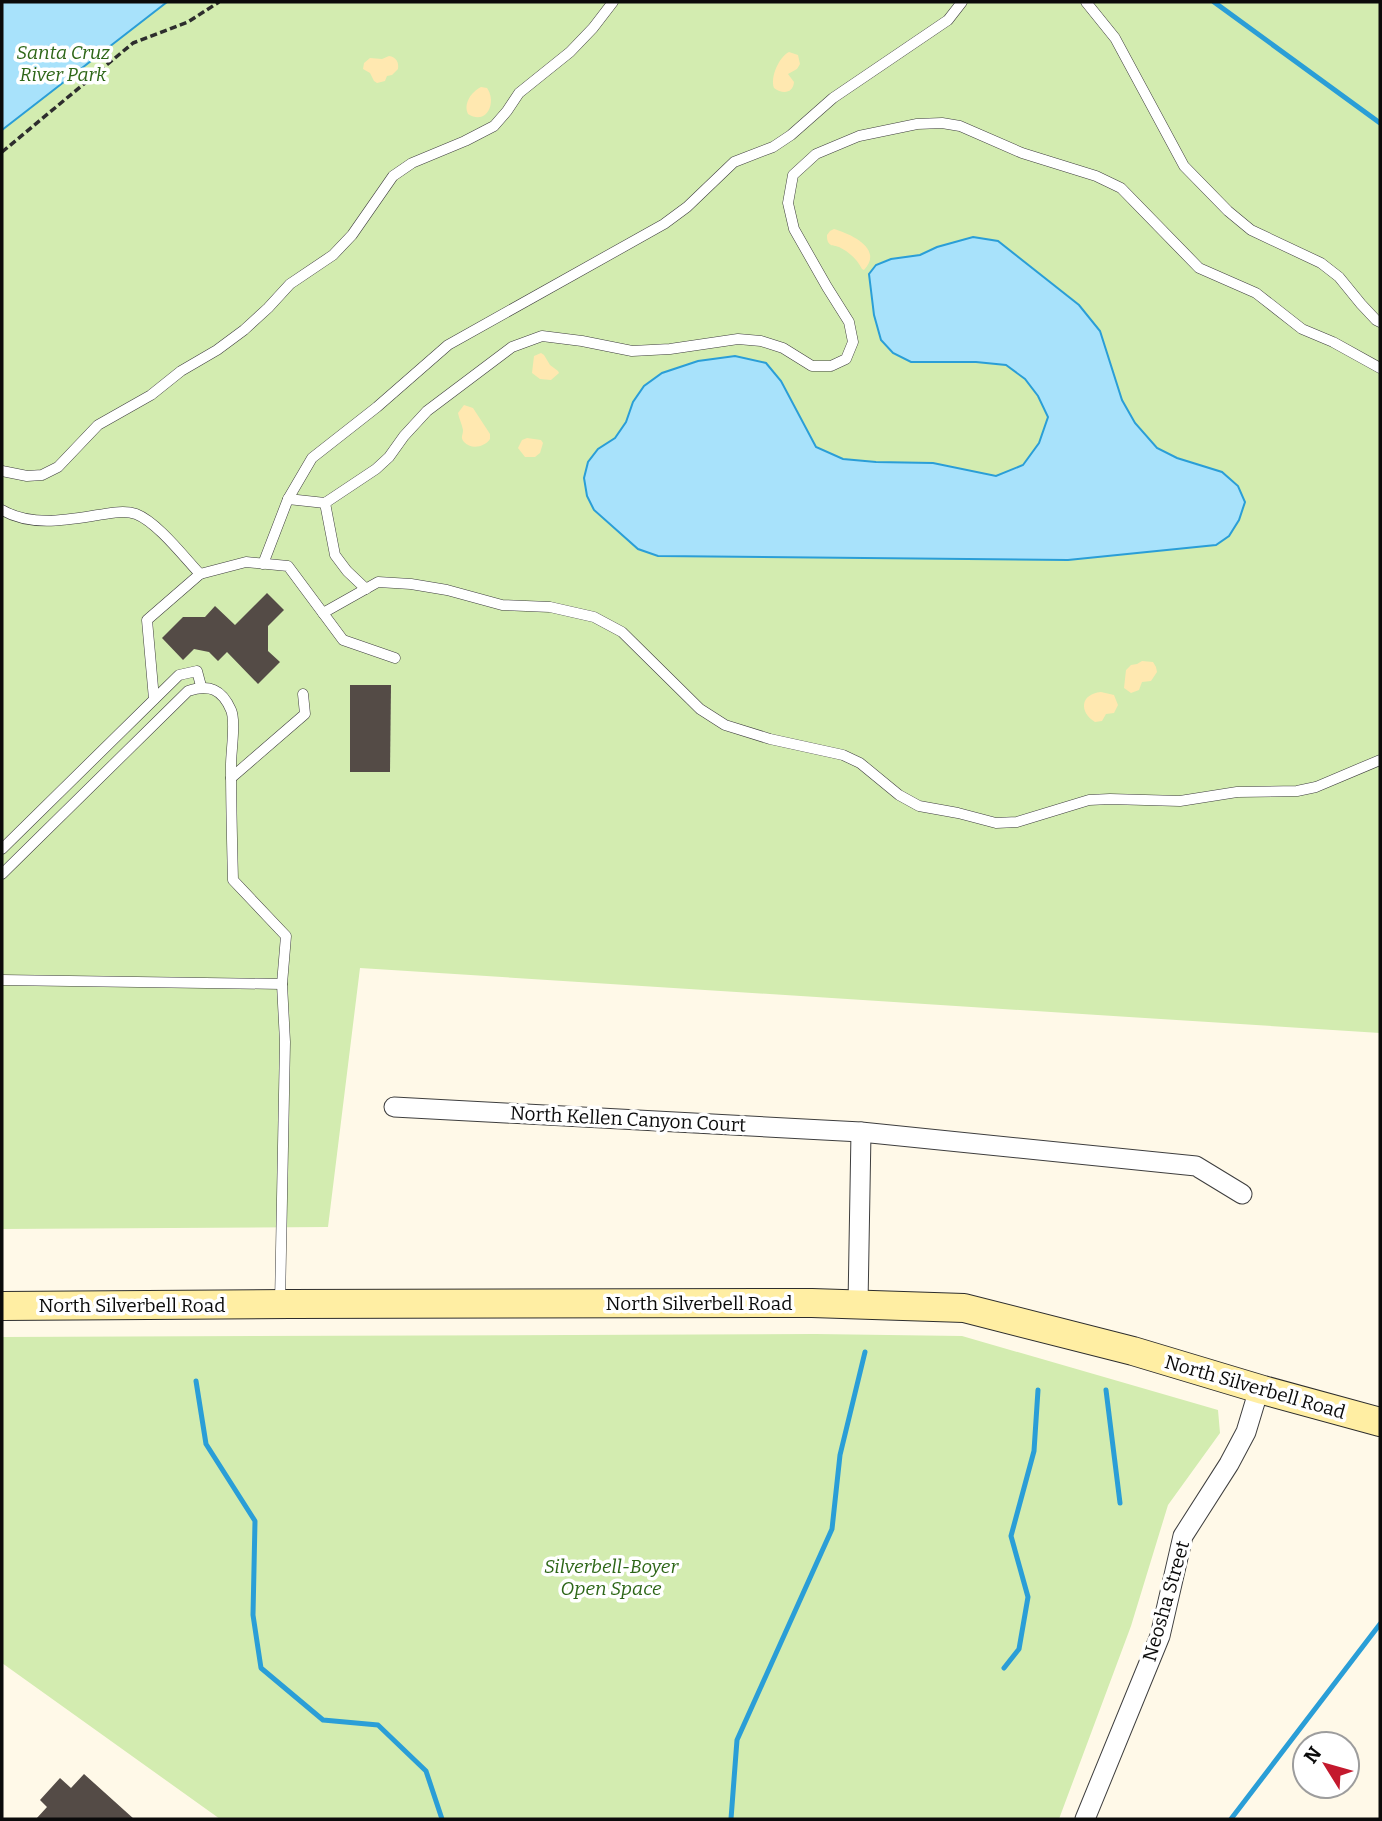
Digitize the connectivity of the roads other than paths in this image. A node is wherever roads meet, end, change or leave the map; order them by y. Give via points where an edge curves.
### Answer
1 (613, 2) edge
2 (962, 2) edge
3 (1086, 2) edge
4 (1380, 322) edge
5 (1380, 368) edge
6 (2, 471) edge
7 (288, 499) junction
8 (325, 503) junction
9 (2, 510) edge
10 (263, 564) junction
11 (200, 574) junction
12 (366, 589) junction
13 (323, 613) junction
14 (396, 658) dead end
15 (201, 686) junction
16 (303, 694) dead end
17 (154, 699) junction
18 (1380, 761) edge
19 (231, 778) junction
20 (2, 849) edge
21 (2, 874) edge
22 (2, 980) edge
23 (282, 984) junction
24 (394, 1107) dead end
25 (861, 1132) junction
26 (1241, 1194) dead end
27 (281, 1304) junction
28 (858, 1304) junction
29 (2, 1306) edge
30 (1259, 1389) junction
31 (1380, 1422) edge
32 (1085, 1819) edge

1 - 6 lane via 570,52 519,93 494,126 393,176 333,255 290,284 244,330 151,396 98,425 58,467 42,475
2 - 7 lane via 948,20 833,98 791,135 734,162 664,224 448,345 312,458
3 - 4 lane via 1115,38 1184,166 1251,230 1321,263 1339,277
5 - 8 lane via 1302,329 1256,293 1199,268 1121,188 960,126 917,124 859,136 816,154 793,175 788,204 794,229 849,322 853,342 846,359 831,366 812,366 783,348 738,339 632,351 541,336 512,347 427,411 376,469
7 - 8 lane
7 - 10 lane
8 - 12 lane via 335,555
9 - 11 lane via 34,521 135,513 152,523
10 - 11 lane via 246,562
10 - 13 lane via 288,566
11 - 17 lane via 147,620
12 - 13 lane
12 - 18 lane via 379,582 411,584 502,605 550,607 594,617 622,632 700,709 725,725 843,755 919,806 996,823 1017,822 1089,800 1180,801 1316,787
13 - 14 lane via 343,640
15 - 17 lane via 197,671 180,676
15 - 19 lane via 224,697 233,713
15 - 21 lane via 188,691
16 - 19 lane via 305,713
17 - 20 lane
19 - 23 lane via 233,880 286,936
22 - 23 lane
23 - 27 lane
24 - 25 street, North Kellen Canyon Court
25 - 26 street, North Kellen Canyon Court via 1196,1166
25 - 28 street
27 - 28 main road, North Silverbell Road
27 - 29 main road, North Silverbell Road
28 - 30 main road, North Silverbell Road via 964,1308
30 - 31 main road, North Silverbell Road
30 - 32 street, Neosha Street via 1247,1432 1183,1536 1160,1636

